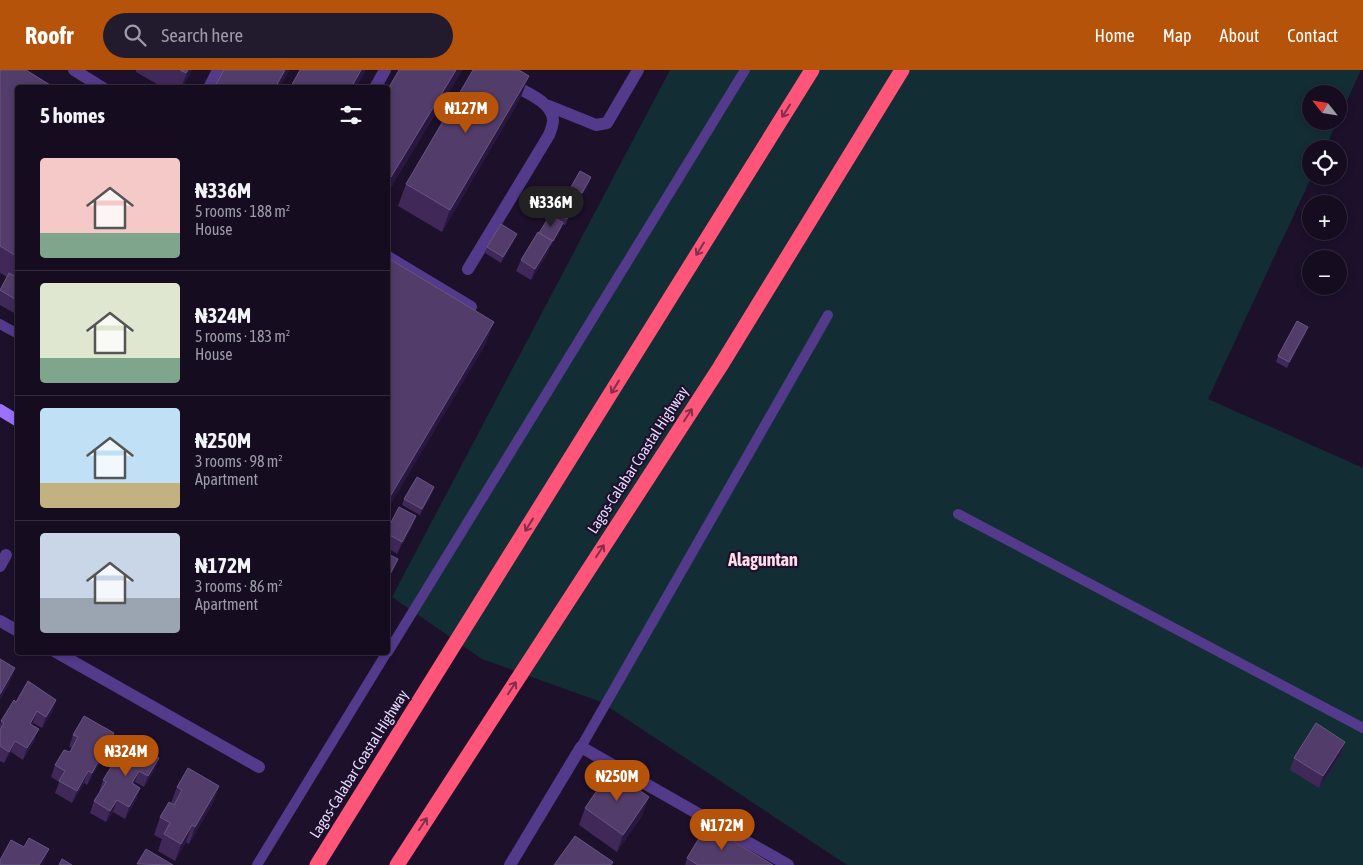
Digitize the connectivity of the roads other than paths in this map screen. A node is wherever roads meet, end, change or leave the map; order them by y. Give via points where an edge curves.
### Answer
1 (74, 70) edge
2 (218, 70) edge
3 (385, 70) edge
4 (638, 70) edge
5 (744, 70) edge
6 (812, 70) edge
7 (902, 70) edge
8 (503, 74) edge
9 (98, 85) edge
10 (210, 85) edge
11 (377, 85) edge
12 (548, 106) junction
13 (390, 258) edge
14 (468, 269) dead end
15 (471, 307) edge
16 (828, 316) dead end
17 (0, 324) edge
18 (15, 332) edge
19 (0, 410) edge
20 (15, 418) edge
21 (958, 514) dead end
22 (0, 621) edge
23 (15, 629) edge
24 (390, 647) edge
25 (61, 655) edge
26 (385, 655) edge
27 (1363, 728) edge
28 (581, 746) junction
29 (259, 767) dead end
30 (257, 865) edge
31 (317, 865) edge
32 (397, 865) edge
33 (510, 865) edge
34 (788, 865) edge

1 - 9 street
2 - 10 street
3 - 11 street
4 - 12 street via 607,123 596,125
5 - 24 lane
6 -> 31 highway, Lagos-Calabar Coastal Highway
32 -> 7 highway, Lagos-Calabar Coastal Highway via 720,367
8 - 12 street
12 - 14 street via 553,121 549,135
13 - 15 street
16 - 28 lane
17 - 18 lane
19 - 20 street
21 - 27 lane
22 - 23 street
25 - 29 street
26 - 30 lane
28 - 33 street
28 - 34 street

